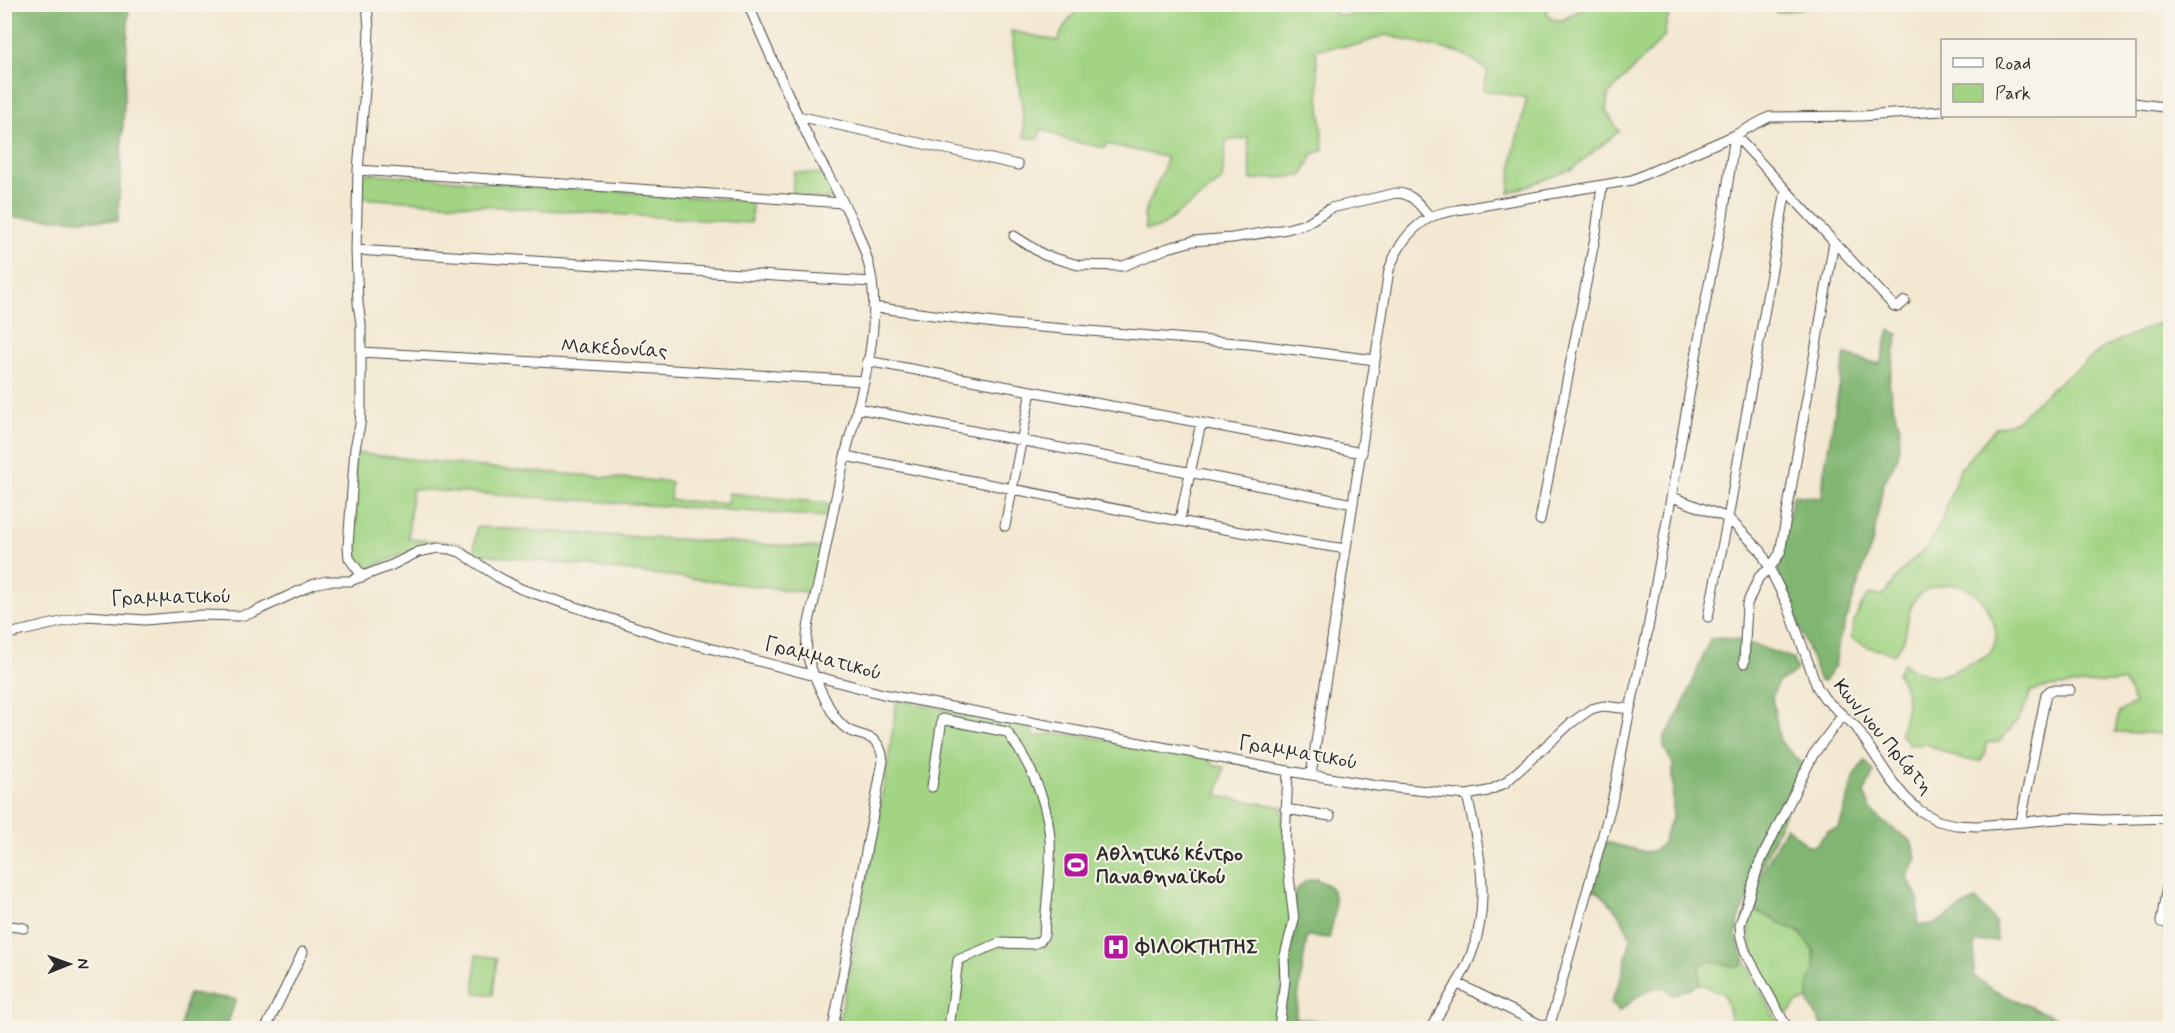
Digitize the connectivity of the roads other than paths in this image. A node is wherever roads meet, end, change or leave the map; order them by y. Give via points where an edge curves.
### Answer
1 (367, 4) edge
2 (748, 4) edge
3 (2136, 103) edge
4 (2170, 108) edge
5 (1941, 111) edge
6 (798, 116) junction
7 (1735, 135) junction
8 (1018, 165) dead end
9 (358, 170) junction
10 (1602, 186) junction
11 (1786, 190) junction
12 (843, 203) junction
13 (1430, 217) junction
14 (1014, 236) dead end
15 (1834, 242) junction
16 (356, 250) junction
17 (872, 282) junction
18 (1905, 301) dead end
19 (873, 307) junction
20 (362, 352) junction
21 (1375, 360) junction
22 (867, 361) junction
23 (864, 381) junction
24 (1030, 391) junction
25 (857, 408) junction
26 (1201, 423) junction
27 (1022, 442) junction
28 (1362, 453) junction
29 (845, 456) junction
30 (1190, 471) junction
31 (1011, 489) junction
32 (1672, 497) junction
33 (1353, 504) junction
34 (1728, 518) junction
35 (1180, 519) junction
36 (1540, 520) dead end
37 (1005, 526) dead end
38 (1346, 549) junction
39 (1770, 568) junction
40 (363, 577) junction
41 (1708, 617) dead end
42 (4, 635) edge
43 (1744, 663) dead end
44 (814, 675) junction
45 (2070, 690) dead end
46 (1630, 709) junction
47 (1842, 716) junction
48 (1288, 771) junction
49 (1311, 775) junction
50 (932, 787) dead end
51 (1467, 795) junction
52 (1286, 810) junction
53 (1330, 816) dead end
54 (2170, 818) edge
55 (2021, 821) junction
56 (2170, 868) edge
57 (2170, 924) edge
58 (4, 925) edge
59 (24, 928) dead end
60 (303, 952) dead end
61 (1457, 983) junction
62 (266, 1029) edge
63 (833, 1029) edge
64 (949, 1029) edge
65 (1279, 1029) edge
66 (1431, 1029) edge
67 (1548, 1029) edge
68 (1789, 1029) edge

1 - 9 street via 368,56
2 - 6 street
3 - 4 street
5 - 7 street via 1768,117
6 - 8 street
6 - 12 street
7 - 10 street via 1632,180
7 - 11 street
7 - 32 street
9 - 12 street
9 - 16 street
10 - 13 street
10 - 36 street
11 - 15 street
11 - 34 street
12 - 17 street via 857,229
13 - 14 street via 1412,196 1396,193 1331,208 1305,224 1232,238 1193,240 1123,266 1078,265 1044,255
13 - 21 street via 1396,249
15 - 18 street via 1894,306
15 - 39 street via 1780,553
16 - 17 street
16 - 20 street
17 - 19 street
19 - 21 street via 1002,324 1249,344
19 - 22 street
20 - 23 street, Μακεδονίας
20 - 40 street via 360,425 348,546 349,558
21 - 28 street
22 - 23 street
22 - 24 street
23 - 25 street
24 - 26 street
24 - 27 street
25 - 27 street
25 - 29 street
26 - 28 street
26 - 30 street
27 - 30 street
27 - 31 street
28 - 33 street
29 - 31 street
29 - 44 street via 807,641
30 - 33 street
30 - 35 street
31 - 35 street
31 - 37 street
32 - 34 street, Κων/νου Πρίφτη
32 - 46 street
33 - 38 street
34 - 39 street, Κων/νου Πρίφτη via 1761,551
34 - 41 street
35 - 38 street
38 - 49 street
39 - 43 street via 1759,577 1747,604
39 - 47 street, Κων/νου Πρίφτη via 1817,687
40 - 42 street, Γραμματικού via 314,584 240,616 145,620 87,616
40 - 44 street, Γραμματικού via 418,552 450,549 521,589 660,635
44 - 48 street, Γραμματικού via 922,703
44 - 63 street via 841,725 875,741 883,761
45 - 55 street via 2051,690 2046,694
46 - 51 street, Γραμματικού via 1591,709 1505,783
46 - 67 street via 1612,802
47 - 55 street, Κων/νου Πρίφτη via 1856,727 1892,781 1919,810 1938,821 1956,825
47 - 68 street via 1814,755 1759,864 1740,925 1749,960
48 - 49 street, Γραμματικού
48 - 52 street
49 - 51 street, Γραμματικού
50 - 64 street via 942,719 1007,732 1025,756 1035,779 1050,840 1044,935 1033,944 999,943 958,960
51 - 61 street via 1480,855 1482,894 1478,933
52 - 53 street
52 - 65 street via 1285,841 1294,920 1284,959 1286,980
54 - 55 street, Κων/νου Πρίφτη
56 - 57 street via 2161,922
58 - 59 street
60 - 62 street
61 - 66 street
61 - 67 street

